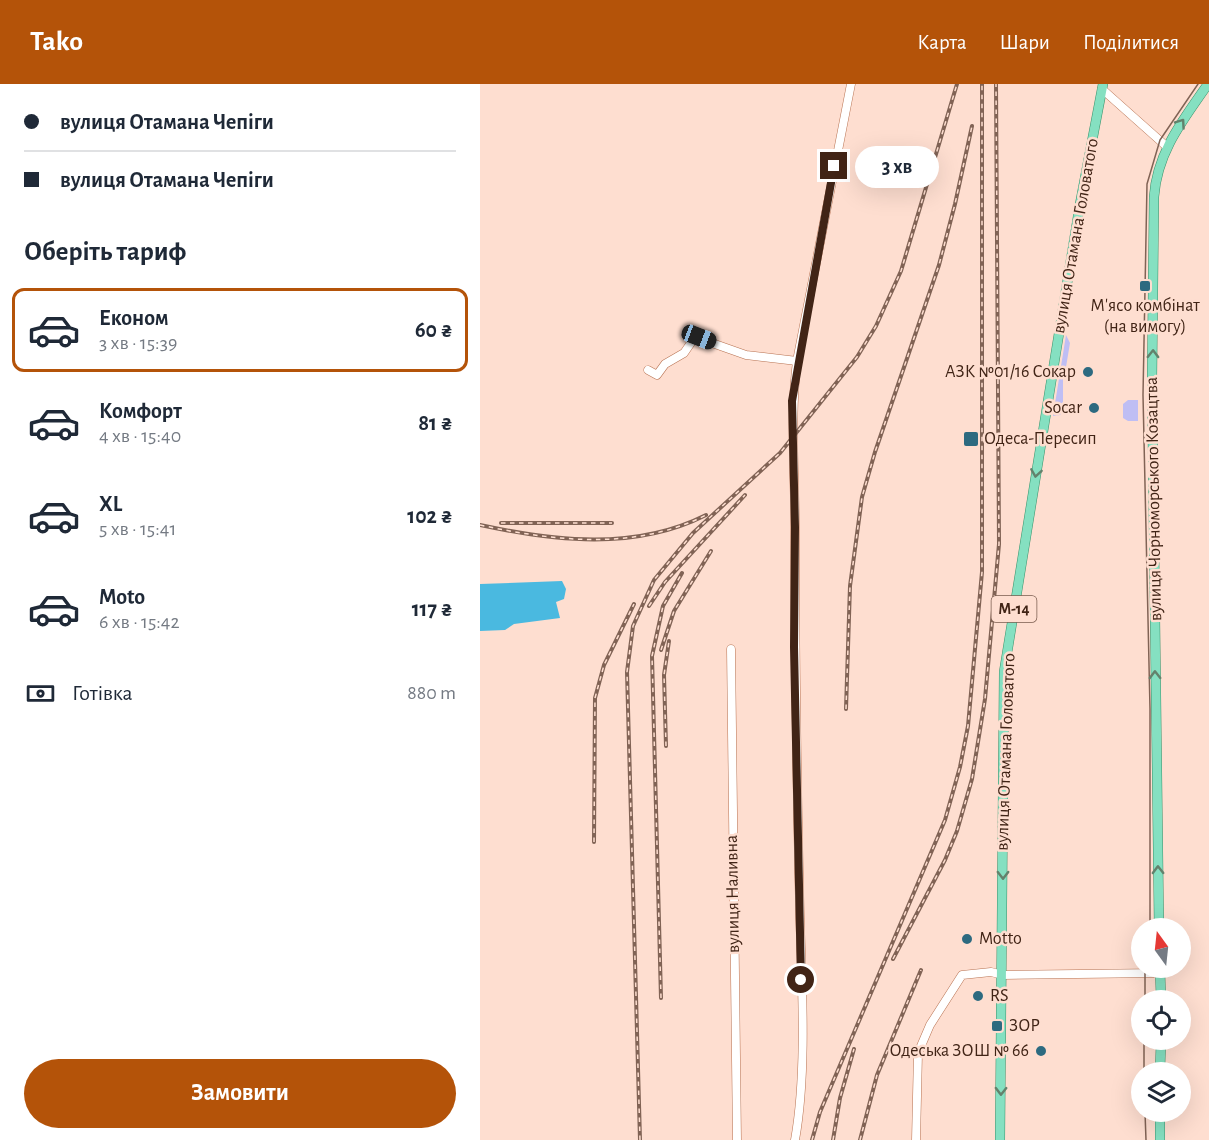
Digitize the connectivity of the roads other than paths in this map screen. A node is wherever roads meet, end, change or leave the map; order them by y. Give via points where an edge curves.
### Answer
1 (851, 84) edge
2 (1208, 84) edge
3 (1103, 87) edge
4 (1166, 146) junction
5 (797, 361) junction
6 (648, 370) dead end
7 (731, 649) dead end
8 (1158, 918) edge
9 (1131, 971) edge
10 (1003, 975) junction
11 (1160, 1122) edge
12 (737, 1140) edge
13 (795, 1140) edge
14 (916, 1140) edge
15 (1000, 1140) edge
16 (1160, 1140) edge

1 - 5 street
4 -> 2 main road, вулиця Чорноморського Козацтва
3 - 4 street
3 -> 10 main road, вулиця Отамана Головатого / М-14 via 1080,204 1004,672
8 -> 4 main road, вулиця Чорноморського Козацтва via 1153,316 1155,183
5 - 6 street via 746,355 695,337 684,353 665,364 657,375
5 - 13 street via 792,401 801,980 800,1107
7 - 12 street, вулиця Наливна
9 - 10 street
10 - 14 street via 962,975 930,1024 917,1062
10 -> 15 main road, вулиця Отамана Головатого / М-14
11 - 16 main road

